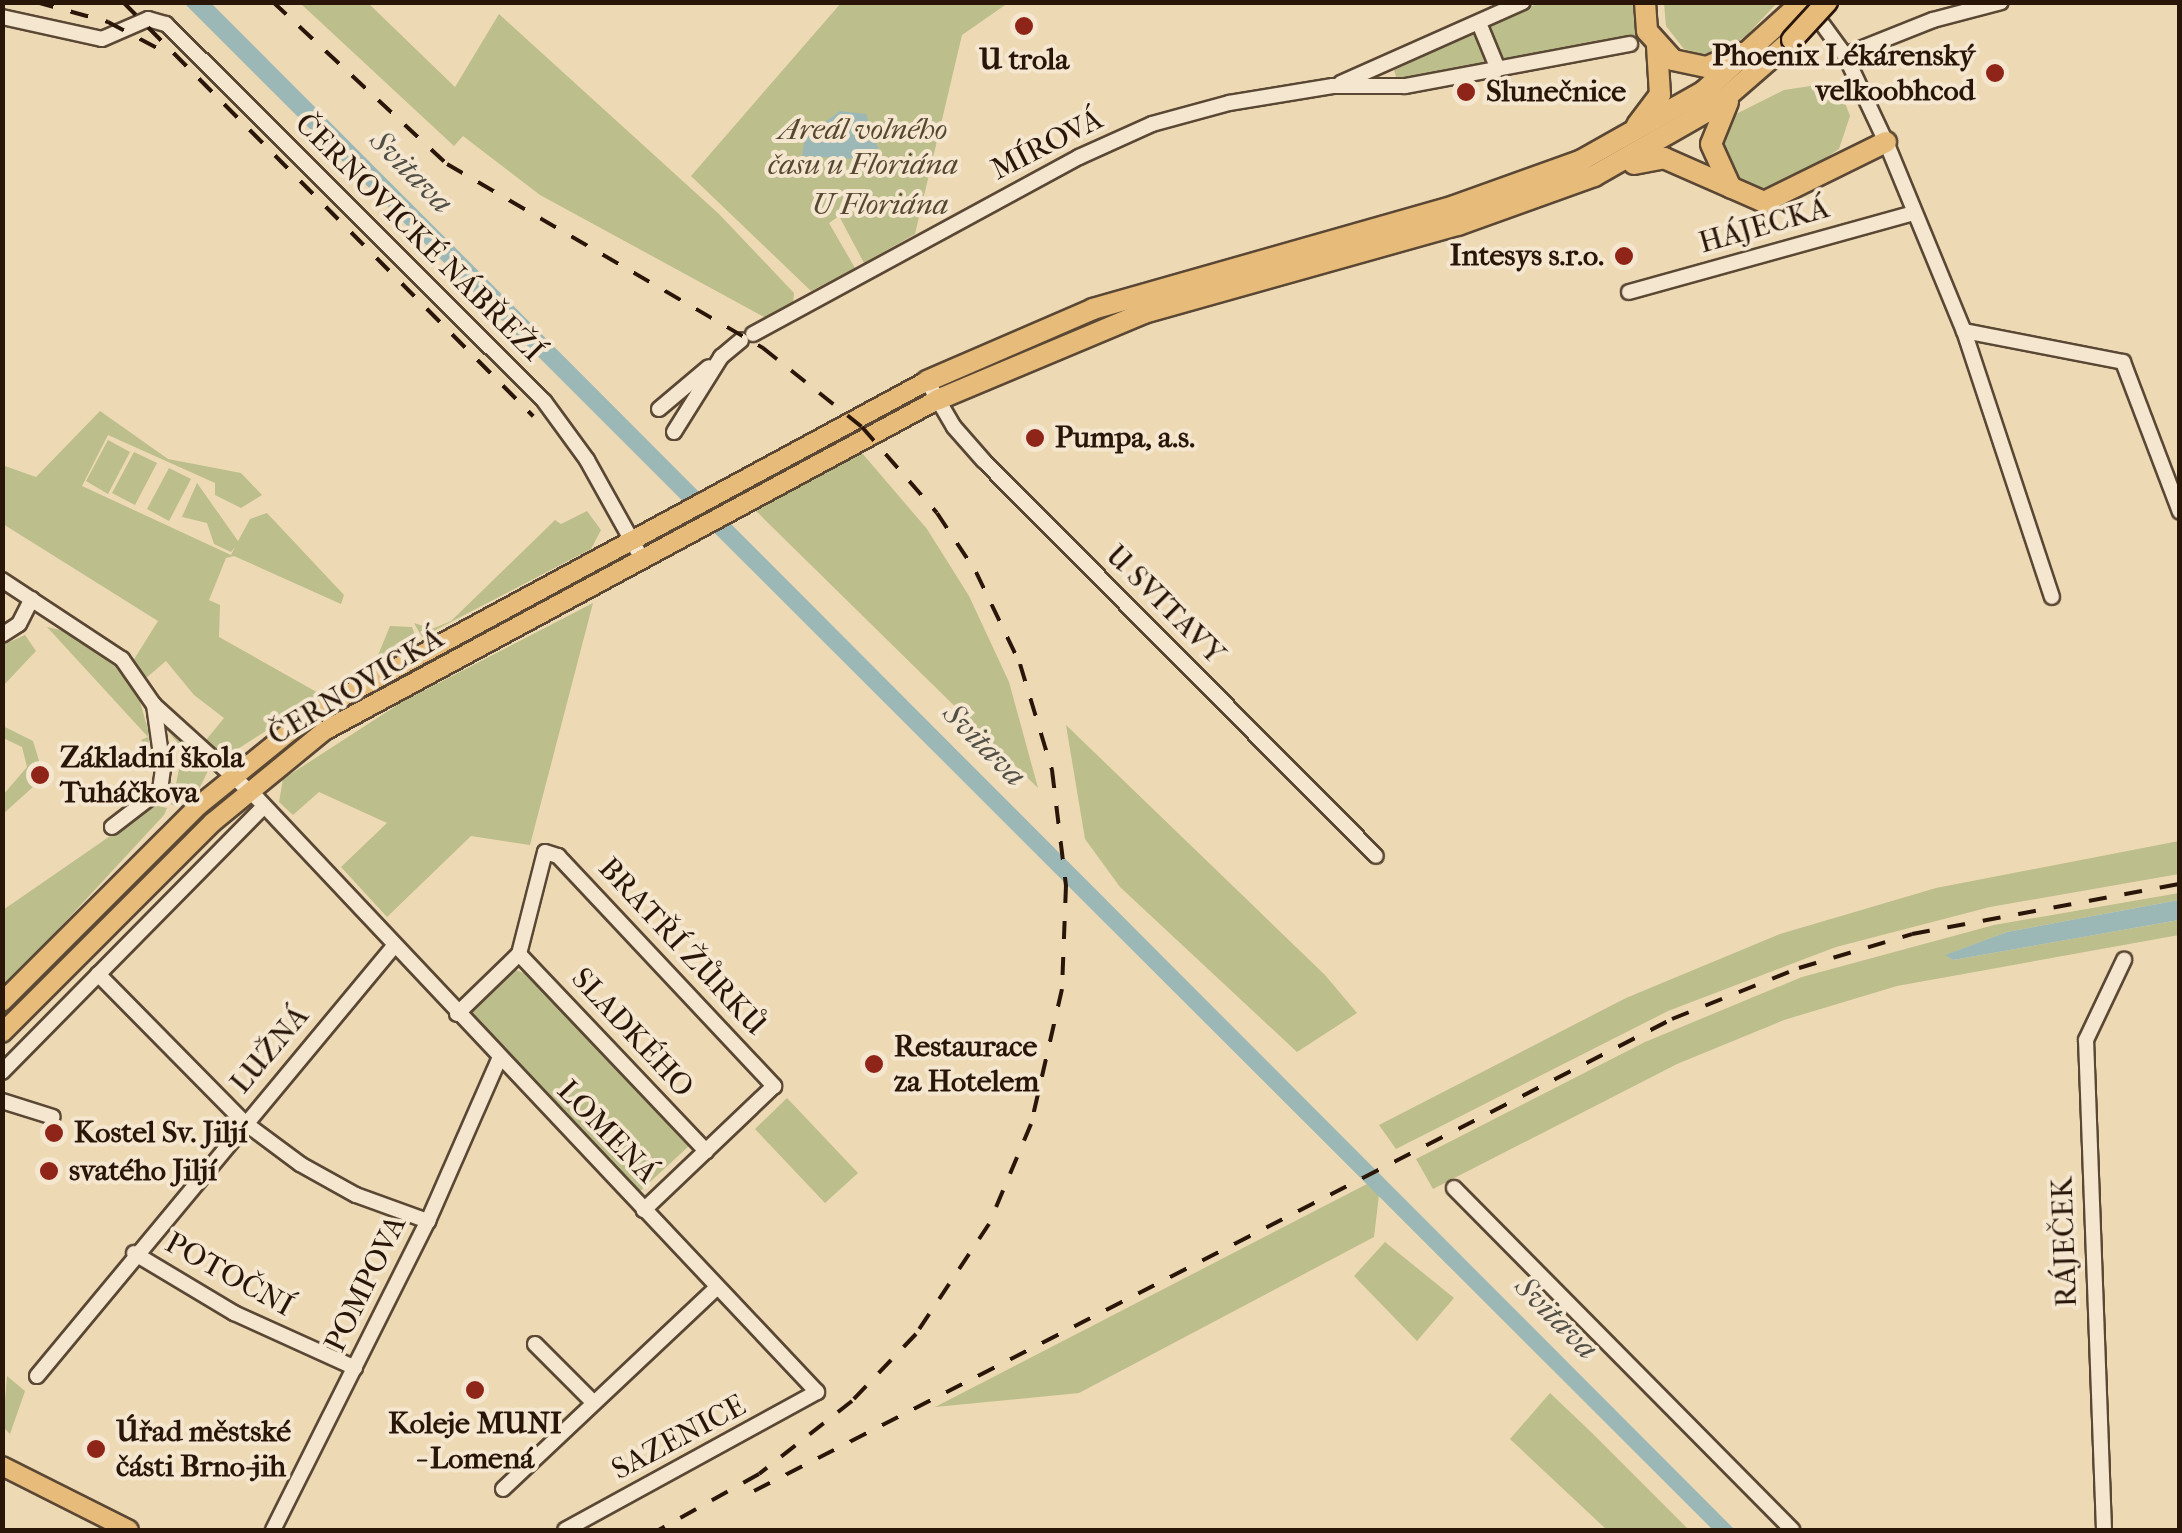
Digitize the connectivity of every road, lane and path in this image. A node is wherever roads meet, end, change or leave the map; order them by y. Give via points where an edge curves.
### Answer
1 (1523, 2) edge
2 (1645, 2) edge
3 (1802, 2) edge
4 (1826, 2) edge
5 (2000, 2) edge
6 (2, 18) edge
7 (1479, 23) junction
8 (1823, 25) dead end
9 (1786, 33) junction
10 (1630, 44) dead end
11 (1657, 46) junction
12 (1845, 55) junction
13 (1498, 69) junction
14 (1334, 86) junction
15 (1738, 90) junction
16 (1886, 142) junction
17 (1614, 146) junction
18 (1594, 176) junction
19 (1739, 196) junction
20 (1914, 213) junction
21 (1629, 292) dead end
22 (1964, 331) junction
23 (721, 357) junction
24 (932, 391) junction
25 (658, 409) dead end
26 (674, 432) dead end
27 (2180, 512) edge
28 (631, 540) junction
29 (642, 559) junction
30 (2, 580) edge
31 (2052, 597) dead end
32 (32, 599) junction
33 (2, 635) edge
34 (154, 705) junction
35 (239, 785) junction
36 (264, 806) junction
37 (112, 827) dead end
38 (1376, 856) dead end
39 (394, 946) junction
40 (519, 954) junction
41 (2124, 960) dead end
42 (98, 974) junction
43 (2, 1002) edge
44 (457, 1014) junction
45 (2, 1033) edge
46 (499, 1059) junction
47 (2, 1072) edge
48 (2, 1101) edge
49 (53, 1117) dead end
50 (245, 1122) junction
51 (706, 1150) junction
52 (1454, 1188) dead end
53 (644, 1210) junction
54 (428, 1221) junction
55 (134, 1253) junction
56 (717, 1287) junction
57 (535, 1344) dead end
58 (355, 1368) junction
59 (37, 1376) dead end
60 (818, 1392) joint
61 (594, 1404) junction
62 (2, 1466) edge
63 (503, 1489) dead end
64 (129, 1530) edge
65 (274, 1530) edge
66 (564, 1530) edge
67 (1792, 1530) edge
68 (2104, 1530) edge

1 - 7 street
2 - 11 highway
3 - 9 highway
4 - 9 highway, bridge
5 - 12 street
6 - 28 street, ČERNOVICKÉ NÁBŘEŽÍ via 112,39 148,19 166,24 544,401
7 - 13 street
7 - 14 street
8 - 12 street
9 - 11 highway via 1707,67 1680,63
9 - 15 highway
9 - 17 highway
10 - 13 street
11 - 17 highway via 1658,101
12 - 16 street
13 - 14 street via 1405,86
14 - 23 street, MÍROVÁ via 1229,102 1152,124 1078,157
15 - 18 highway
15 - 19 highway via 1716,119 1711,144 1718,172
16 - 19 highway via 1782,196 1758,202
16 - 20 street
17 - 24 highway via 1480,198 1093,310
18 - 19 highway via 1664,158
18 - 24 highway via 1458,225 1144,313
20 - 21 street, HÁJECKÁ
20 - 22 street
22 - 27 street via 2123,362
22 - 31 street
23 - 25 street, MÍROVÁ
23 - 26 street, MÍROVÁ
24 - 28 main road, ČERNOVICKÁ
24 - 29 main road, ČERNOVICKÁ
24 - 38 street, U SVITAVY via 984,461
28 - 29 street, ČERNOVICKÉ NÁBŘEŽÍ
28 - 35 main road, ČERNOVICKÁ via 313,713
29 - 35 main road, ČERNOVICKÁ
30 - 32 street, LOMENÁ
32 - 33 street via 20,624
32 - 34 street, LOMENÁ via 122,660
34 - 35 street, LOMENÁ
34 - 37 street via 164,769 160,790
35 - 36 street, LOMENÁ
35 - 43 main road, ČERNOVICKÁ via 62,936
35 - 45 main road, ČERNOVICKÁ
36 - 39 street, LOMENÁ
36 - 42 street
39 - 44 street, LOMENÁ
39 - 50 street, LUŽNÁ
40 - 44 street
40 - 51 street, SLADKÉHO
40 - 51 street, BRATŘÍ ŽŮRKŮ via 546,852 558,856 774,1086
41 - 68 street, RÁJEČEK via 2086,1040
42 - 47 street
42 - 50 street
44 - 46 street, LOMENÁ
46 - 53 street, LOMENÁ
46 - 54 street, POMPOVA
48 - 49 street
50 - 54 street via 356,1195
50 - 55 street, LUŽNÁ
51 - 53 street
52 - 67 street
53 - 56 street, LOMENÁ
54 - 58 street, POMPOVA
55 - 58 street, POTOČNÍ via 234,1313
55 - 59 street, LUŽNÁ
56 - 60 street, LOMENÁ
56 - 61 street
57 - 61 street
58 - 65 street, POMPOVA
60 - 66 street, SAZENICE
61 - 63 street
62 - 64 main road

